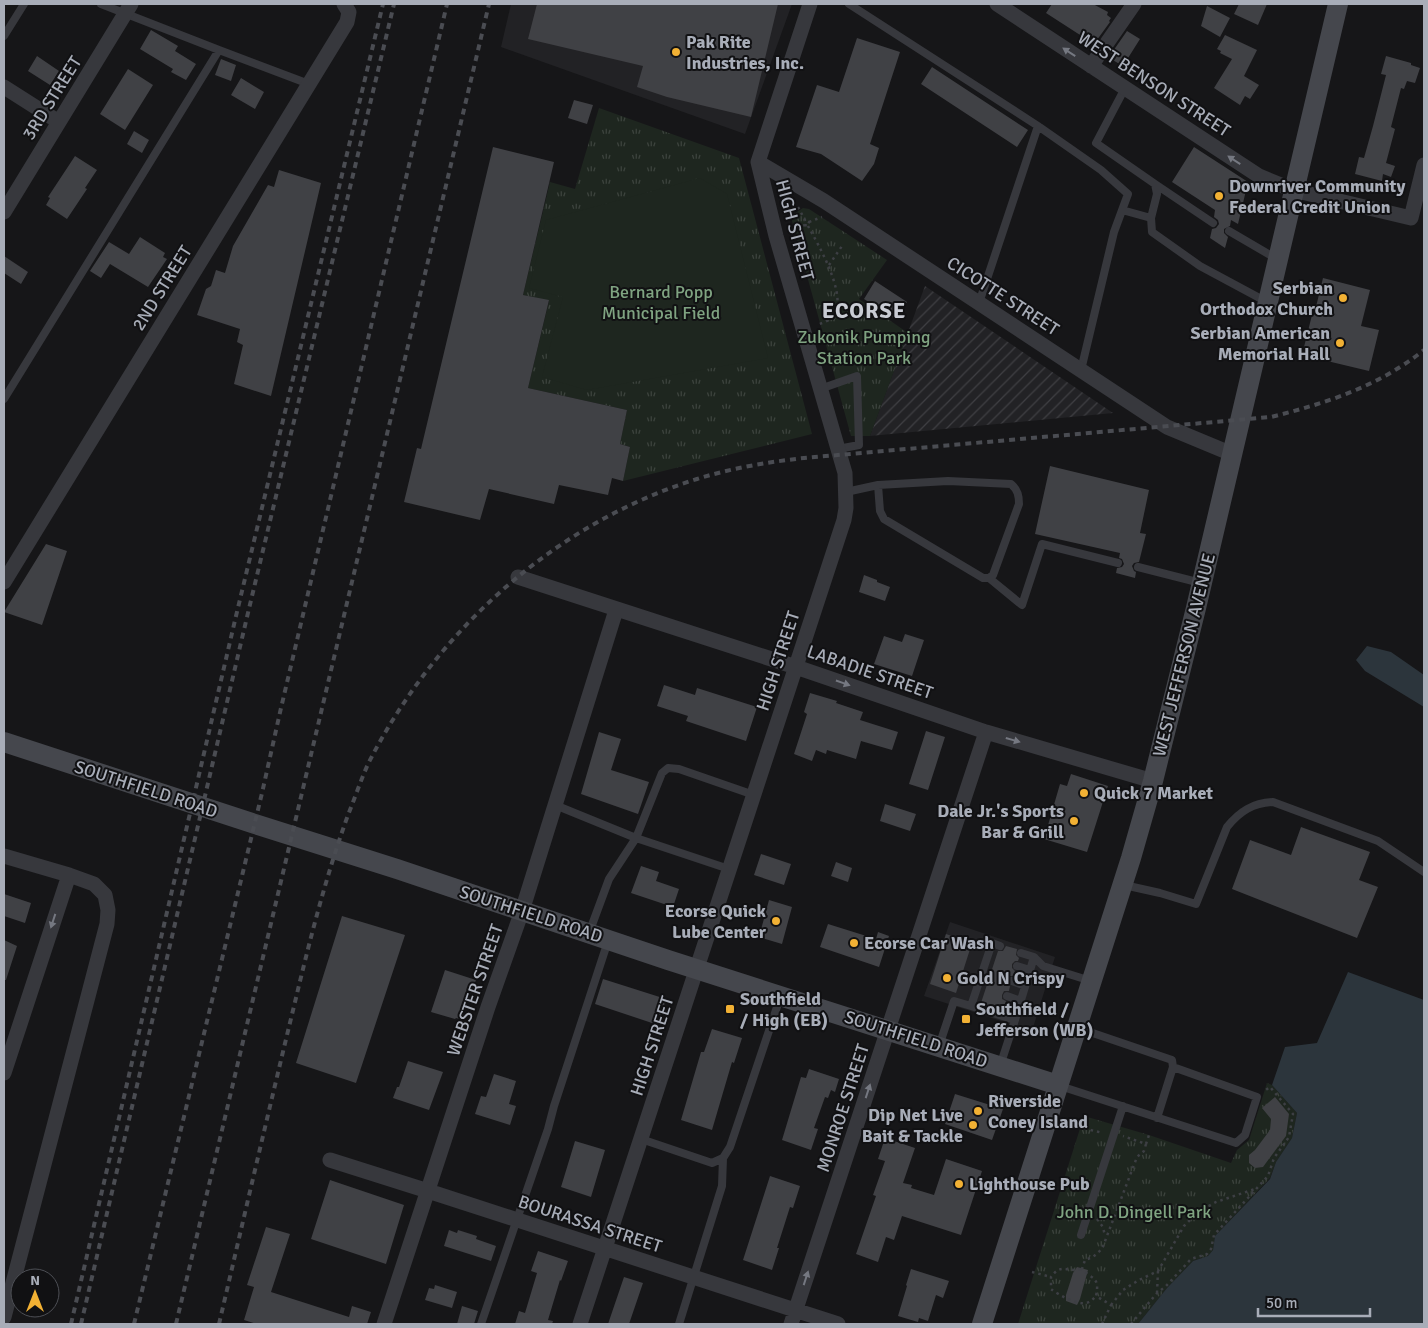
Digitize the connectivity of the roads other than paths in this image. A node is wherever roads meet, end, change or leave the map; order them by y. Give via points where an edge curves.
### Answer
1 (24, 4) edge
2 (101, 4) edge
3 (810, 4) edge
4 (849, 4) edge
5 (997, 4) edge
6 (1134, 4) edge
7 (1338, 4) edge
8 (346, 8) edge
9 (128, 9) edge
10 (4, 36) edge
11 (219, 50) junction
12 (1091, 66) junction
13 (310, 84) junction
14 (4, 87) edge
15 (1125, 88) junction
16 (59, 122) junction
17 (1038, 126) junction
18 (758, 162) junction
19 (1424, 165) edge
20 (1155, 184) junction
21 (1293, 190) junction
22 (1122, 210) junction
23 (4, 212) edge
24 (1151, 218) junction
25 (1213, 223) dead end
26 (1229, 231) dead end
27 (1277, 259) junction
28 (1267, 302) junction
29 (979, 303) junction
30 (1081, 370) junction
31 (820, 389) junction
32 (4, 399) edge
33 (838, 449) junction
34 (1232, 454) junction
35 (878, 485) junction
36 (846, 492) junction
37 (1118, 563) dead end
38 (1138, 567) dead end
39 (518, 577) dead end
40 (989, 578) junction
41 (4, 582) edge
42 (1201, 583) junction
43 (616, 610) junction
44 (796, 667) junction
45 (986, 732) junction
46 (4, 742) edge
47 (1153, 781) junction
48 (754, 795) junction
49 (555, 805) junction
50 (636, 838) junction
51 (4, 856) edge
52 (729, 868) junction
53 (1424, 872) edge
54 (69, 874) junction
55 (1122, 884) junction
56 (522, 911) junction
57 (589, 933) junction
58 (608, 940) junction
59 (1000, 946) dead end
60 (1021, 953) dead end
61 (1034, 957) junction
62 (1016, 966) dead end
63 (696, 968) junction
64 (1030, 970) junction
65 (1012, 981) dead end
66 (1092, 981) junction
67 (1025, 986) junction
68 (978, 987) junction
69 (986, 990) dead end
70 (781, 996) junction
71 (1007, 996) dead end
72 (1021, 1001) junction
73 (982, 1002) dead end
74 (972, 1003) junction
75 (1003, 1009) dead end
76 (1016, 1017) junction
77 (1076, 1027) junction
78 (888, 1030) junction
79 (939, 1046) junction
80 (1000, 1066) junction
81 (1173, 1067) junction
82 (4, 1073) edge
83 (1058, 1085) junction
84 (1123, 1106) junction
85 (1157, 1118) junction
86 (641, 1139) junction
87 (723, 1158) junction
88 (330, 1160) dead end
89 (428, 1190) junction
90 (518, 1220) junction
91 (1081, 1235) dead end
92 (605, 1248) junction
93 (694, 1278) junction
94 (4, 1317) edge
95 (793, 1318) edge
96 (384, 1324) edge
97 (481, 1324) edge
98 (580, 1324) edge
99 (679, 1324) edge
100 (838, 1324) edge
101 (982, 1324) edge

1 - 10 lane
2 - 9 lane
3 - 18 street, HIGH STREET
4 - 17 lane
12 -> 5 street, WEST BENSON STREET
6 - 12 street
7 - 21 main road, WEST JEFFERSON AVENUE
8 - 13 street, 2ND STREET via 347,22
9 - 11 lane
9 - 16 street, 3RD STREET
11 - 13 lane
11 - 32 lane
12 - 15 street, WEST BENSON STREET
13 - 41 street, 2ND STREET
14 - 16 street
15 - 20 lane via 1096,143
21 -> 15 street, WEST BENSON STREET via 1259,176
16 - 23 street, 3RD STREET
17 - 22 lane via 1101,170 1128,194
17 - 29 lane
18 - 29 street, CICOTTE STREET via 824,201
18 - 31 street, HIGH STREET
19 - 21 street, WEST BENSON STREET via 1411,218
20 - 24 lane via 1157,194
20 - 25 lane
21 - 27 main road, WEST JEFFERSON AVENUE
22 - 24 lane
22 - 30 lane
24 - 28 lane via 1152,232 1200,266
26 - 27 lane
27 - 28 main road, WEST JEFFERSON AVENUE
28 - 34 main road, WEST JEFFERSON AVENUE
29 - 30 street, CICOTTE STREET
30 - 34 street, CICOTTE STREET via 1168,426
31 - 33 street, HIGH STREET
31 - 33 lane via 857,376 859,445
33 - 36 street, HIGH STREET
34 - 42 main road, WEST JEFFERSON AVENUE
35 - 36 lane
35 - 40 lane via 880,511 884,519 983,578
35 - 40 lane via 948,481 1002,483 1016,488 1019,504 993,575
36 - 44 street, HIGH STREET via 844,520
37 - 40 lane via 1042,544 1022,605
38 - 42 lane
39 - 43 street, LABADIE STREET
42 - 47 main road, WEST JEFFERSON AVENUE
43 - 44 street, LABADIE STREET
43 - 49 street, WEBSTER STREET
44 -> 45 street, LABADIE STREET
44 - 48 street, HIGH STREET
45 -> 47 street, LABADIE STREET
45 - 78 street, MONROE STREET
46 - 56 main road, SOUTHFIELD ROAD
47 - 55 main road, WEST JEFFERSON AVENUE
48 - 50 lane via 668,768 662,773
48 - 52 street, HIGH STREET
49 - 50 lane
49 - 56 street, WEBSTER STREET
50 - 52 lane
50 - 57 lane via 610,878
51 - 54 street
52 - 63 street, HIGH STREET
53 - 55 lane via 1378,841 1273,802 1248,807 1235,816 1227,827 1196,904
54 -> 82 street
54 - 94 street via 94,884 105,895 107,924
55 - 66 main road, WEST JEFFERSON AVENUE
56 - 57 main road, SOUTHFIELD ROAD
56 - 89 street, WEBSTER STREET
57 - 58 main road, SOUTHFIELD ROAD
58 - 63 main road, SOUTHFIELD ROAD
58 - 90 lane
59 - 68 lane via 992,943 992,958
60 - 61 lane
61 - 64 lane
61 - 66 lane via 1044,966
62 - 64 lane
63 - 70 main road, SOUTHFIELD ROAD
63 - 86 street, HIGH STREET
64 - 67 lane
65 - 67 lane
66 - 77 main road, WEST JEFFERSON AVENUE
67 - 72 lane
68 - 69 lane
68 - 74 lane
70 - 78 main road, SOUTHFIELD ROAD
70 - 87 lane via 730,1147
71 - 72 lane
72 - 76 lane
73 - 74 lane
74 - 76 lane
74 - 79 lane via 954,1001
75 - 76 lane
76 - 80 lane
77 - 81 lane via 1172,1060
77 - 83 main road, WEST JEFFERSON AVENUE
78 - 79 main road, SOUTHFIELD ROAD
95 -> 78 street, MONROE STREET
79 - 80 main road, SOUTHFIELD ROAD
80 - 83 main road, SOUTHFIELD ROAD
81 - 85 lane
81 - 85 lane via 1257,1097 1245,1136 1236,1144
83 - 84 lane
83 - 101 main road, WEST JEFFERSON AVENUE
84 - 85 lane
84 - 91 lane
86 - 87 lane via 712,1164
86 - 92 street, HIGH STREET
87 - 93 lane via 722,1186
88 - 89 street, BOURASSA STREET
89 - 90 street, BOURASSA STREET
89 - 96 street, WEBSTER STREET
90 - 92 street, BOURASSA STREET
90 - 97 lane
92 - 93 street, BOURASSA STREET
92 - 98 street, HIGH STREET
93 - 95 street, BOURASSA STREET
93 - 99 lane
95 - 100 street, BOURASSA STREET

